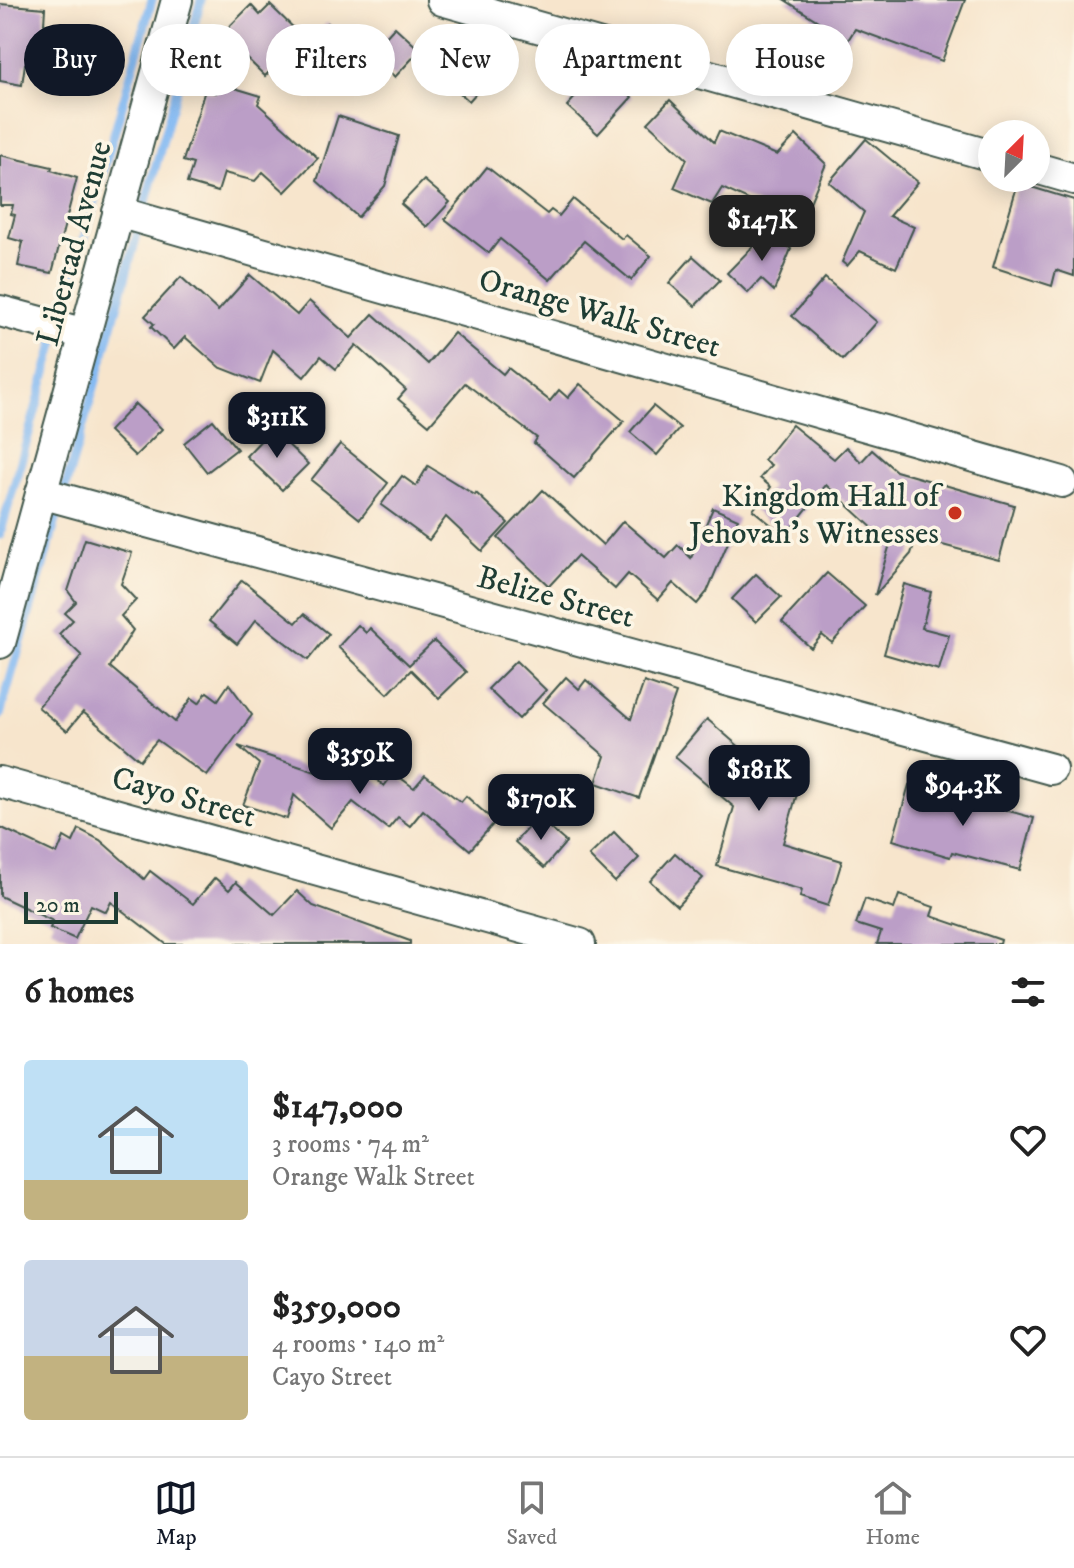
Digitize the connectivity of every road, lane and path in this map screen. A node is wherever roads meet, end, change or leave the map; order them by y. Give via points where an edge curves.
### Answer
1 (177, 0) edge
2 (442, 0) edge
3 (978, 152) edge
4 (1050, 172) edge
5 (1074, 179) edge
6 (118, 212) junction
7 (0, 311) edge
8 (85, 334) junction
9 (1062, 482) dead end
10 (41, 493) junction
11 (0, 643) edge
12 (1051, 769) dead end
13 (0, 782) edge
14 (580, 944) edge

1 - 6 street, Libertad Avenue
2 - 3 street
4 - 5 street
6 - 8 street, Libertad Avenue
6 - 9 street, Orange Walk Street
7 - 8 street
8 - 10 street, Libertad Avenue
10 - 11 street, Libertad Avenue
10 - 12 street, Belize Street
13 - 14 street, Cayo Street

